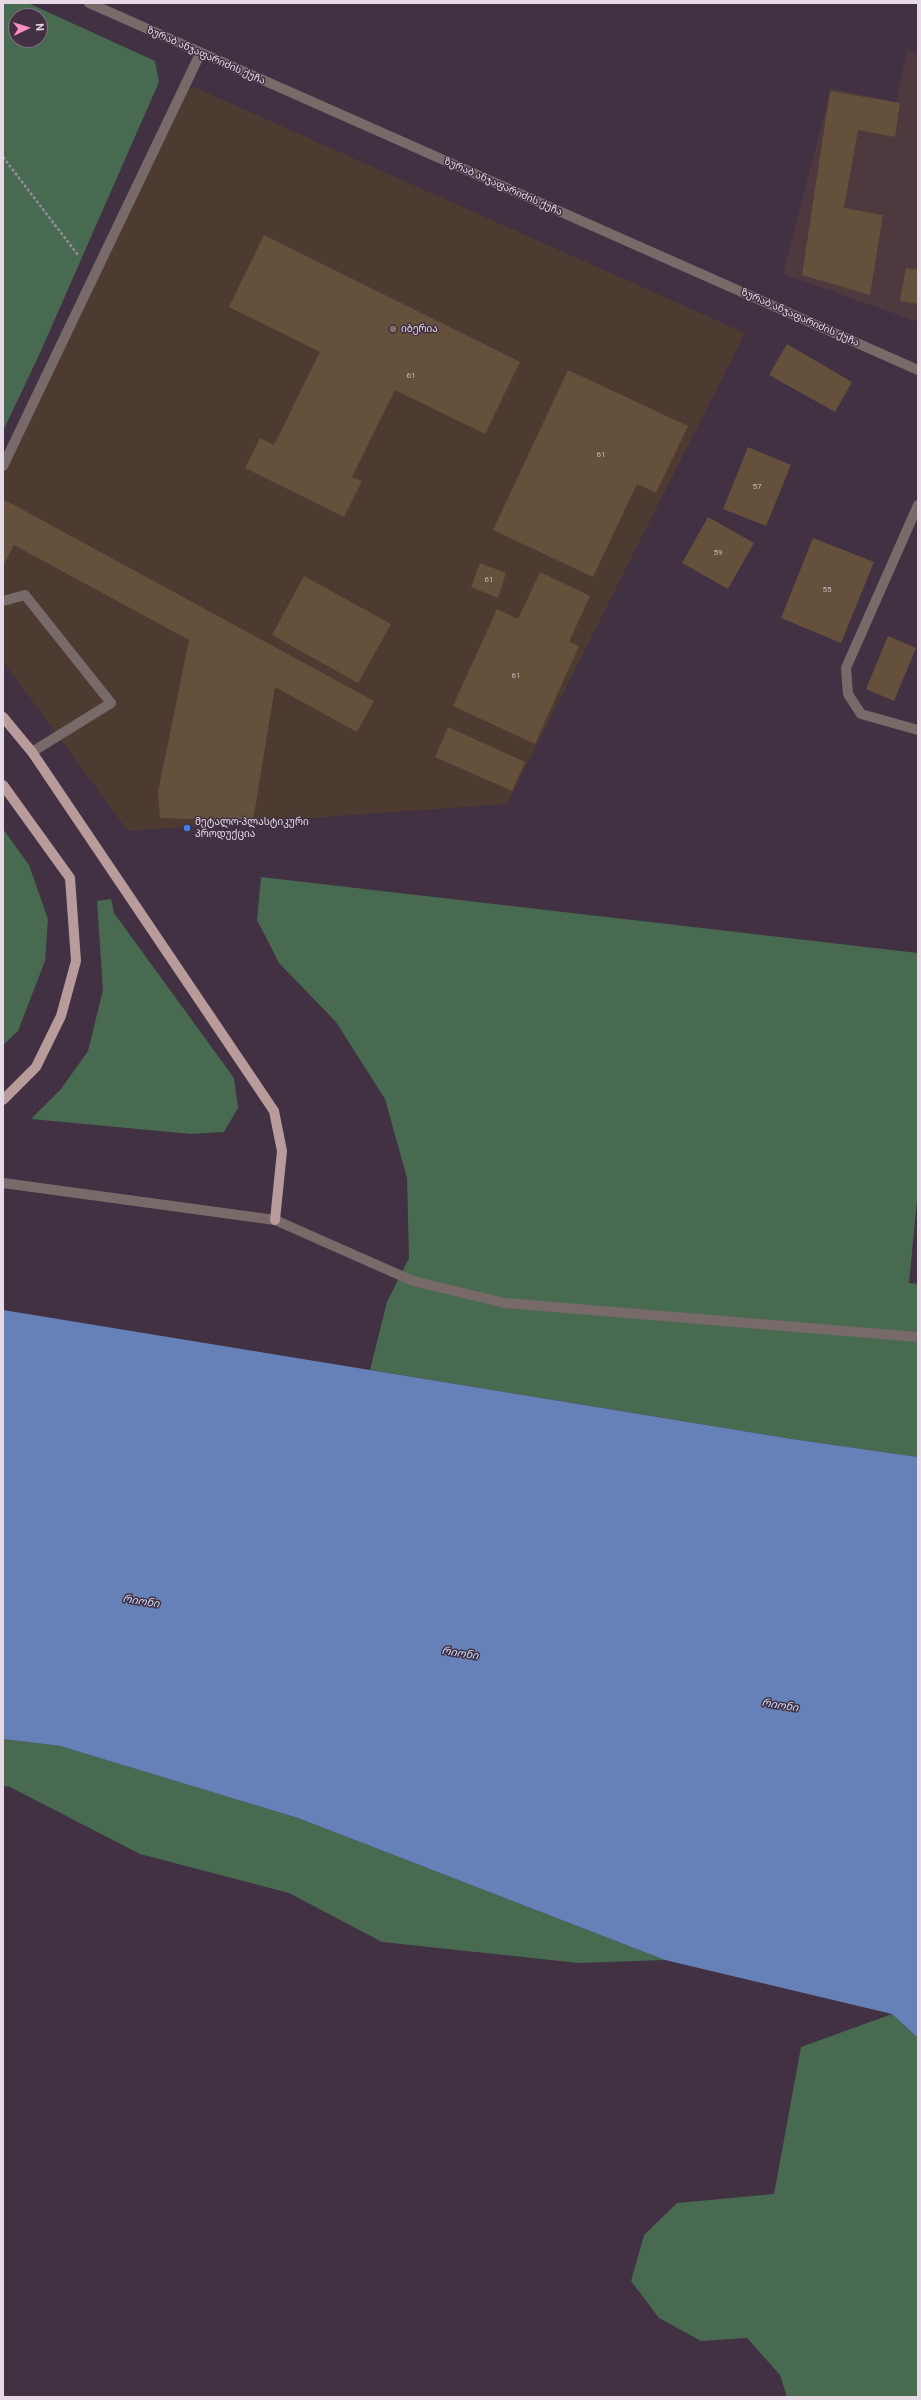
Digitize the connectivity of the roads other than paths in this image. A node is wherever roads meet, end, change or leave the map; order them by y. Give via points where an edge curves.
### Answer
1 (89, 3) edge
2 (200, 54) junction
3 (918, 370) edge
4 (3, 466) edge
5 (918, 505) edge
6 (3, 601) edge
7 (3, 717) edge
8 (918, 730) edge
9 (32, 752) junction
10 (3, 785) edge
11 (3, 1100) edge
12 (3, 1183) edge
13 (275, 1220) junction
14 (918, 1337) edge

1 - 2 street, ზურაბ ანჯაფარიძის ქუჩა
2 - 3 street, ზურაბ ანჯაფარიძის ქუჩა
2 - 4 street
5 - 8 street via 846,668 848,694 861,714
6 - 9 street via 25,595 111,703
7 - 9 main road
9 - 13 main road via 274,1111 282,1151
10 - 11 main road via 70,878 76,961 61,1016 36,1067
12 - 13 street
13 - 14 street via 413,1281 506,1303

